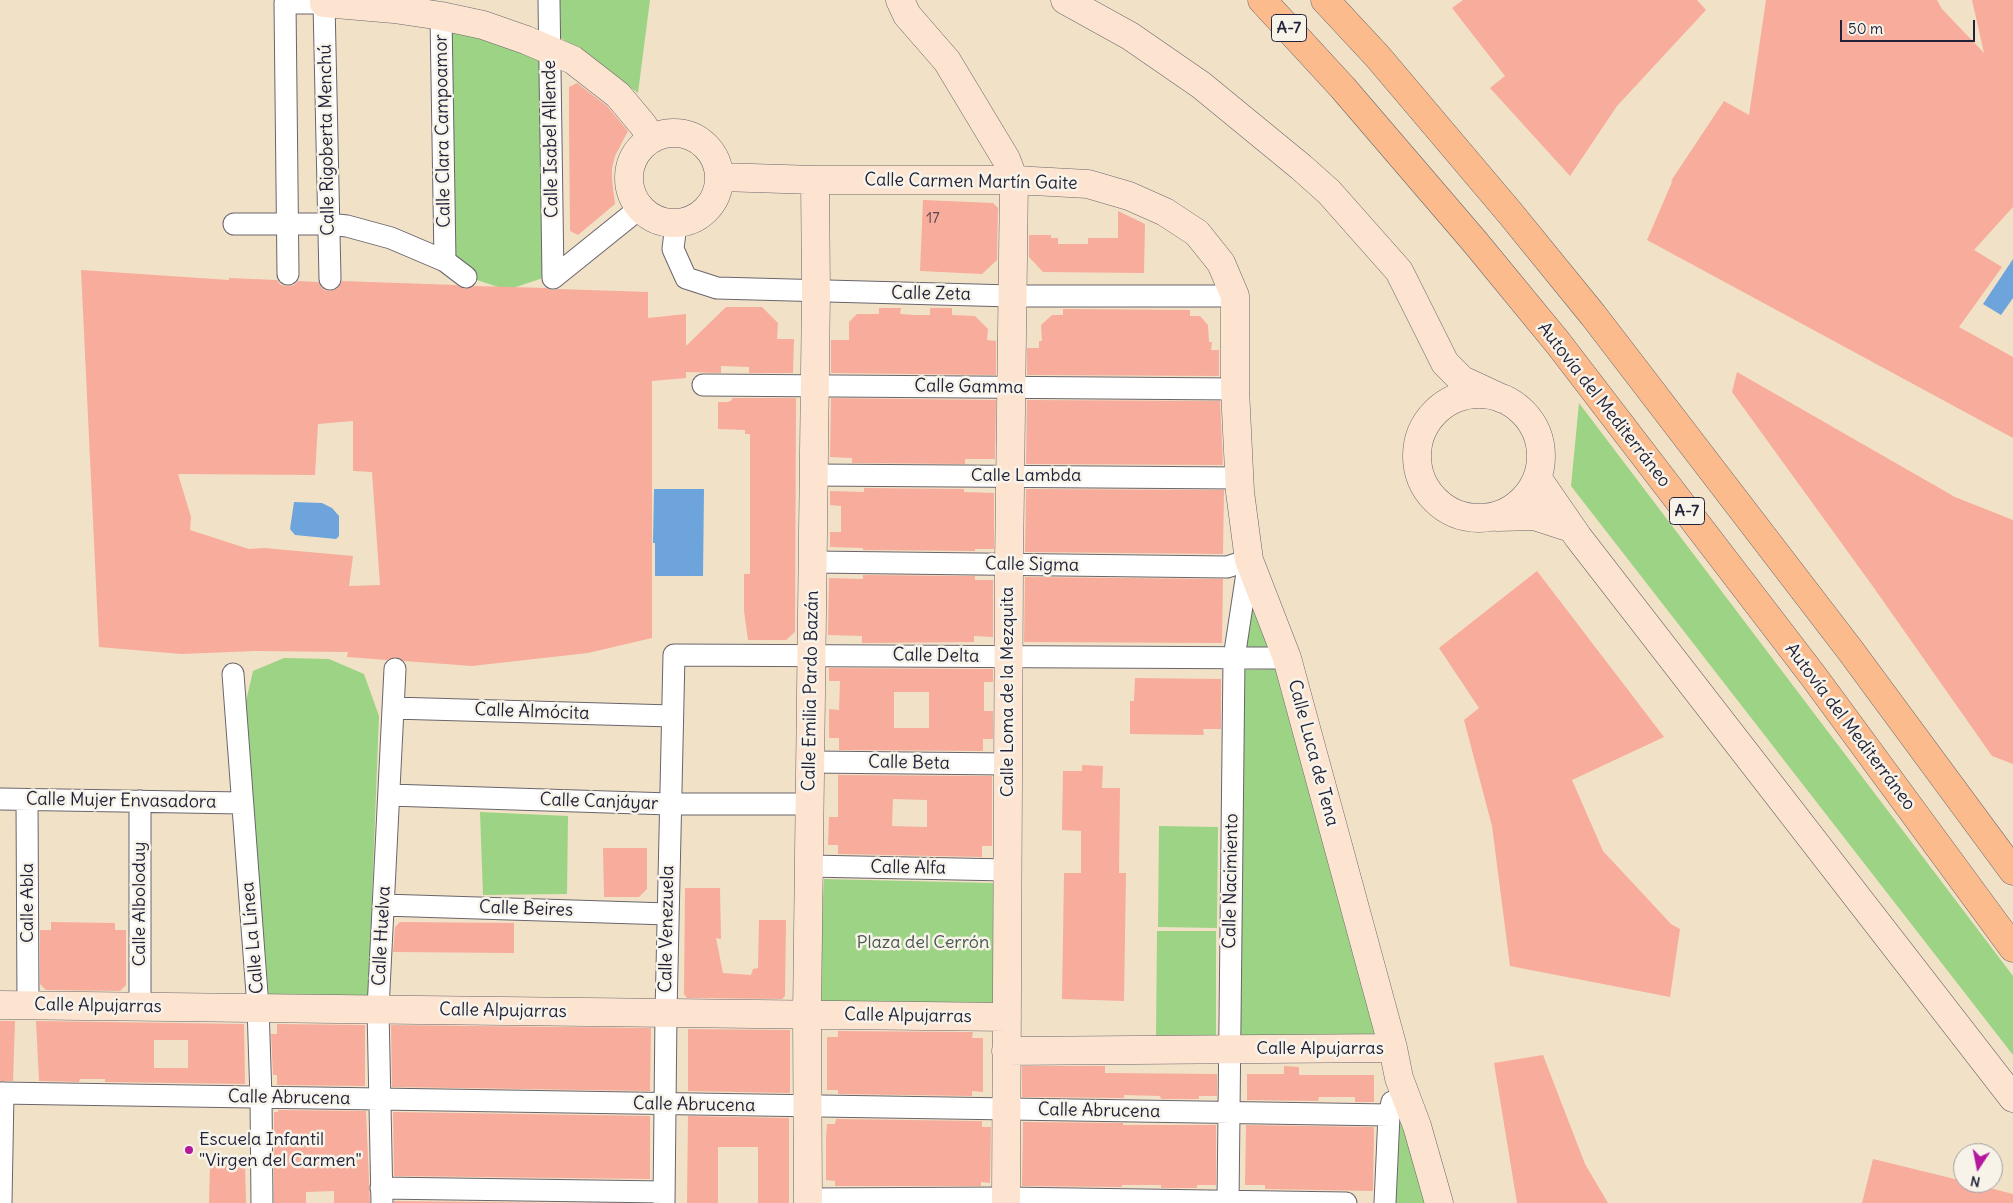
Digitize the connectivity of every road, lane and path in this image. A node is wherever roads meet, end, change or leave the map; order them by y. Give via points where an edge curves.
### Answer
1 (549, 0) edge
2 (900, 0) edge
3 (1066, 0) edge
4 (1262, 0) edge
5 (1325, 0) edge
6 (324, 1) edge
7 (441, 8) edge
8 (550, 50) junction
9 (652, 139) junction
10 (720, 178) junction
11 (815, 180) junction
12 (1014, 180) junction
13 (640, 208) junction
14 (234, 224) dead end
15 (287, 224) junction
16 (328, 224) junction
17 (676, 224) junction
18 (445, 261) junction
19 (288, 274) dead end
20 (466, 277) dead end
21 (330, 279) dead end
22 (816, 292) junction
23 (1012, 296) junction
24 (1235, 296) junction
25 (1445, 363) junction
26 (703, 385) dead end
27 (815, 385) junction
28 (1011, 388) junction
29 (1235, 389) junction
30 (1503, 399) junction
31 (1438, 410) junction
32 (814, 475) junction
33 (1010, 476) junction
34 (1239, 478) junction
35 (1538, 479) junction
36 (1495, 517) junction
37 (1571, 528) junction
38 (1249, 560) junction
39 (813, 562) junction
40 (1009, 564) junction
41 (674, 655) joint
42 (812, 655) junction
43 (1008, 656) junction
44 (1234, 658) junction
45 (1287, 658) junction
46 (395, 669) dead end
47 (233, 674) dead end
48 (393, 708) junction
49 (672, 716) junction
50 (810, 762) junction
51 (1008, 764) junction
52 (389, 795) junction
53 (0, 800) edge
54 (27, 800) junction
55 (140, 801) junction
56 (242, 802) junction
57 (670, 804) junction
58 (810, 804) junction
59 (809, 866) junction
60 (1007, 870) junction
61 (2013, 871) edge
62 (383, 905) junction
63 (668, 914) junction
64 (2013, 948) edge
65 (0, 1005) edge
66 (28, 1006) junction
67 (140, 1007) junction
68 (258, 1007) junction
69 (378, 1009) junction
70 (666, 1013) junction
71 (807, 1014) junction
72 (1007, 1017) junction
73 (1393, 1048) junction
74 (1230, 1049) junction
75 (1006, 1051) junction
76 (1399, 1078) junction
77 (1, 1093) edge
78 (261, 1098) junction
79 (2013, 1098) edge
80 (380, 1099) junction
81 (665, 1105) junction
82 (807, 1107) junction
83 (1006, 1110) junction
84 (1229, 1113) junction
85 (1389, 1115) junction
86 (382, 1196) edge
87 (664, 1198) edge
88 (808, 1201) edge
89 (1006, 1201) edge
90 (1228, 1202) edge
91 (1, 1203) edge
92 (262, 1203) edge
93 (1346, 1203) edge
94 (1385, 1203) edge
95 (1438, 1203) edge

1 - 8 street, Calle Isabel Allende
2 - 12 street via 908,15 947,61 1006,159
3 - 25 street via 1130,36 1200,85 1329,192 1399,271
4 - 64 highway, Autovía del Mediterráneo / A-7 via 1343,88 1558,343 1814,677
5 - 61 highway, A-7 via 1510,213 1593,315 1850,650
6 - 7 street via 394,9
6 - 15 street via 285,3
6 - 16 street, Calle Rigoberta Menchú
7 - 8 street
7 - 18 street, Calle Clara Campoamor
8 - 9 street via 573,60 618,96
8 - 13 street, Calle Isabel Allende via 553,278
9 - 10 street via 666,133 682,133 697,138 709,148 717,162
9 - 13 street via 641,147 629,170 631,190
10 - 11 street, Calle Carmen Martín Gaite
10 - 17 street via 712,204 690,221
11 - 12 street, Calle Carmen Martín Gaite
11 - 22 street, Calle Emilia Pardo Bazán
12 - 23 street, Calle Loma de la Mezquita
12 - 24 street, Calle Carmen Martín Gaite via 1088,184 1165,212 1197,233 1222,263
13 - 17 street via 650,217
14 - 15 street
15 - 16 street
15 - 19 street
16 - 18 street via 391,238
16 - 21 street, Calle Rigoberta Menchú
17 - 22 street, Calle Zeta via 673,249 686,278 716,288
18 - 20 street
22 - 23 street, Calle Zeta
22 - 27 street, Calle Emilia Pardo Bazán
23 - 24 street, Calle Zeta
23 - 28 street, Calle Loma de la Mezquita
24 - 29 street, Calle Luca de Tena
25 - 30 street via 1462,380
25 - 31 street
26 - 27 street, Calle Gamma
27 - 28 street, Calle Gamma
27 - 32 street, Calle Emilia Pardo Bazán
28 - 29 street, Calle Gamma
28 - 33 street, Calle Loma de la Mezquita
29 - 34 street, Calle Luca de Tena
30 - 31 street via 1469,395 1452,400
30 - 35 street via 1520,409 1532,423 1540,441 1542,460
31 - 36 street via 1425,426 1418,446 1418,466 1424,486 1437,502 1454,514 1474,519
32 - 33 street, Calle Lambda
32 - 39 street, Calle Emilia Pardo Bazán
33 - 34 street, Calle Lambda
33 - 40 street, Calle Loma de la Mezquita
34 - 38 street, Calle Luca de Tena
35 - 36 street via 1528,496 1513,509
35 - 37 street
36 - 37 street via 1534,516
37 - 79 street
38 - 40 street, Calle Sigma via 1227,567
38 - 44 street, Calle Nacimiento
38 - 45 street, Calle Luca de Tena
39 - 40 street, Calle Sigma
39 - 42 street, Calle Emilia Pardo Bazán
40 - 43 street, Calle Loma de la Mezquita
41 - 42 street, Calle Delta
41 - 49 street, Calle Venezuela
42 - 43 street, Calle Delta
42 - 50 street, Calle Emilia Pardo Bazán
43 - 44 street, Calle Delta
43 - 51 street, Calle Loma de la Mezquita
44 - 45 street, Calle Delta
44 - 74 street, Calle Nacimiento
45 - 73 street, Calle Luca de Tena
46 - 48 street, Calle Huelva
47 - 56 street, Calle La Línea
48 - 49 street, Calle Almócita
48 - 52 street, Calle Huelva
49 - 57 street, Calle Venezuela
50 - 51 street, Calle Beta
50 - 58 street, Calle Emilia Pardo Bazán
51 - 60 street, Calle Loma de la Mezquita
52 - 57 street, Calle Canjáyar
52 - 62 street, Calle Huelva
53 - 54 street, Calle Mujer Envasadora
54 - 55 street, Calle Mujer Envasadora
54 - 66 street, Calle Abla
55 - 56 street, Calle Mujer Envasadora
55 - 67 street, Calle Alboloduy
56 - 68 street, Calle La Línea
57 - 58 street, Calle Canjáyar
57 - 63 street, Calle Venezuela
58 - 59 street, Calle Emilia Pardo Bazán
59 - 60 street, Calle Alfa
59 - 71 street, Calle Emilia Pardo Bazán
60 - 72 street, Calle Loma de la Mezquita
62 - 63 street, Calle Beires
62 - 69 street, Calle Huelva
63 - 70 street, Calle Venezuela
65 - 66 street, Calle Alpujarras
66 - 67 street, Calle Alpujarras
67 - 68 street, Calle Alpujarras
68 - 69 street, Calle Alpujarras
68 - 78 street, Calle La Línea
69 - 70 street, Calle Alpujarras
69 - 80 street, Calle Huelva
70 - 71 street, Calle Alpujarras
70 - 81 street, Calle Venezuela
71 - 72 street, Calle Alpujarras
71 - 82 street, Calle Emilia Pardo Bazán
72 - 75 street, Calle Loma de la Mezquita
73 - 74 street, Calle Alpujarras
73 - 76 street, Calle Luca de Tena
74 - 75 street, Calle Alpujarras
74 - 84 street, Calle Nacimiento
75 - 83 street, Calle Loma de la Mezquita
76 - 85 street
76 - 95 street, Calle Luca de Tena via 1417,1126
77 - 78 street, Calle Abrucena
77 - 91 street
78 - 80 street, Calle Abrucena
78 - 92 street, Calle La Línea
80 - 81 street, Calle Abrucena
80 - 86 street, Calle Huelva
81 - 82 street, Calle Abrucena
81 - 87 street, Calle Venezuela
82 - 83 street, Calle Abrucena
82 - 88 street, Calle Emilia Pardo Bazán
83 - 84 street, Calle Abrucena
83 - 89 street, Calle Loma de la Mezquita
84 - 85 street, Calle Abrucena
84 - 90 street, Calle Nacimiento
85 - 94 street
86 - 87 street
88 - 89 street
89 - 90 street
90 - 93 street

